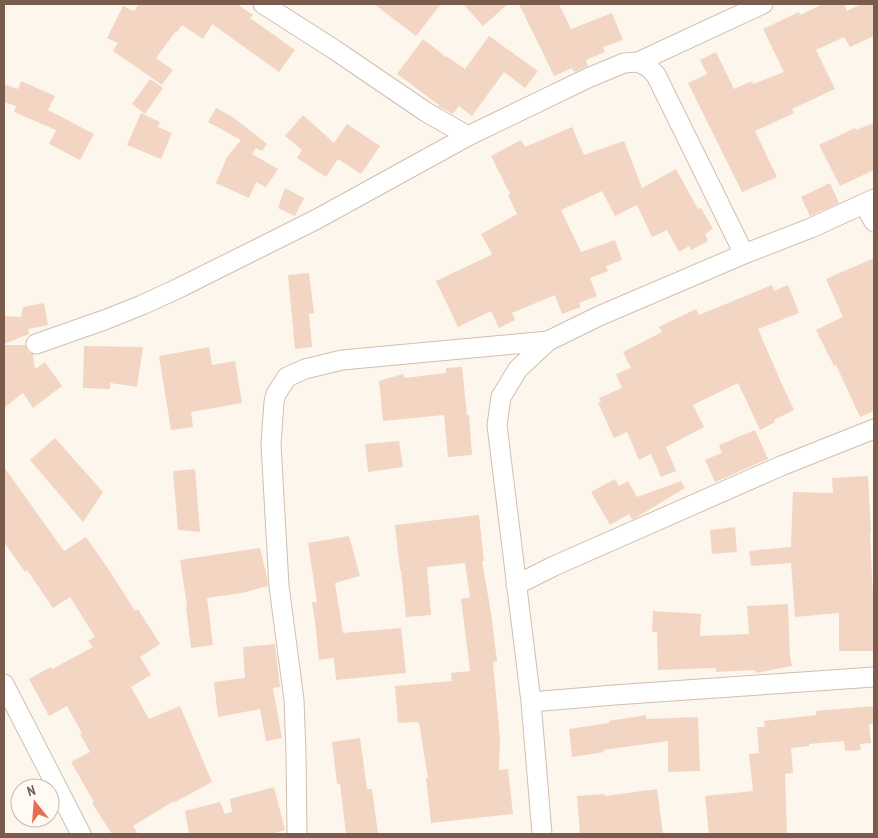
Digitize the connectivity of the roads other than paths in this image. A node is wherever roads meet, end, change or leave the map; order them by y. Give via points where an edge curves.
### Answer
1 (262, 4) edge
2 (753, 6) edge
3 (638, 62) junction
4 (468, 136) junction
5 (869, 202) edge
6 (874, 222) edge
7 (744, 254) junction
8 (548, 342) junction
9 (36, 344) dead end
10 (874, 429) edge
11 (516, 585) junction
12 (874, 678) edge
13 (4, 684) edge
14 (531, 702) junction
15 (80, 834) edge
16 (297, 834) edge
17 (542, 834) edge

1 - 4 street
2 - 3 street
3 - 4 street via 624,63 588,78
3 - 7 street via 656,75
4 - 9 street via 317,219 179,288 107,319
5 - 6 street
5 - 7 street
7 - 8 street
8 - 11 street via 518,369 502,397 497,425
8 - 16 street via 342,360 287,377 276,394 271,444 279,586 294,700
10 - 11 street via 781,466
11 - 14 street
12 - 14 street
13 - 15 street
14 - 17 street

